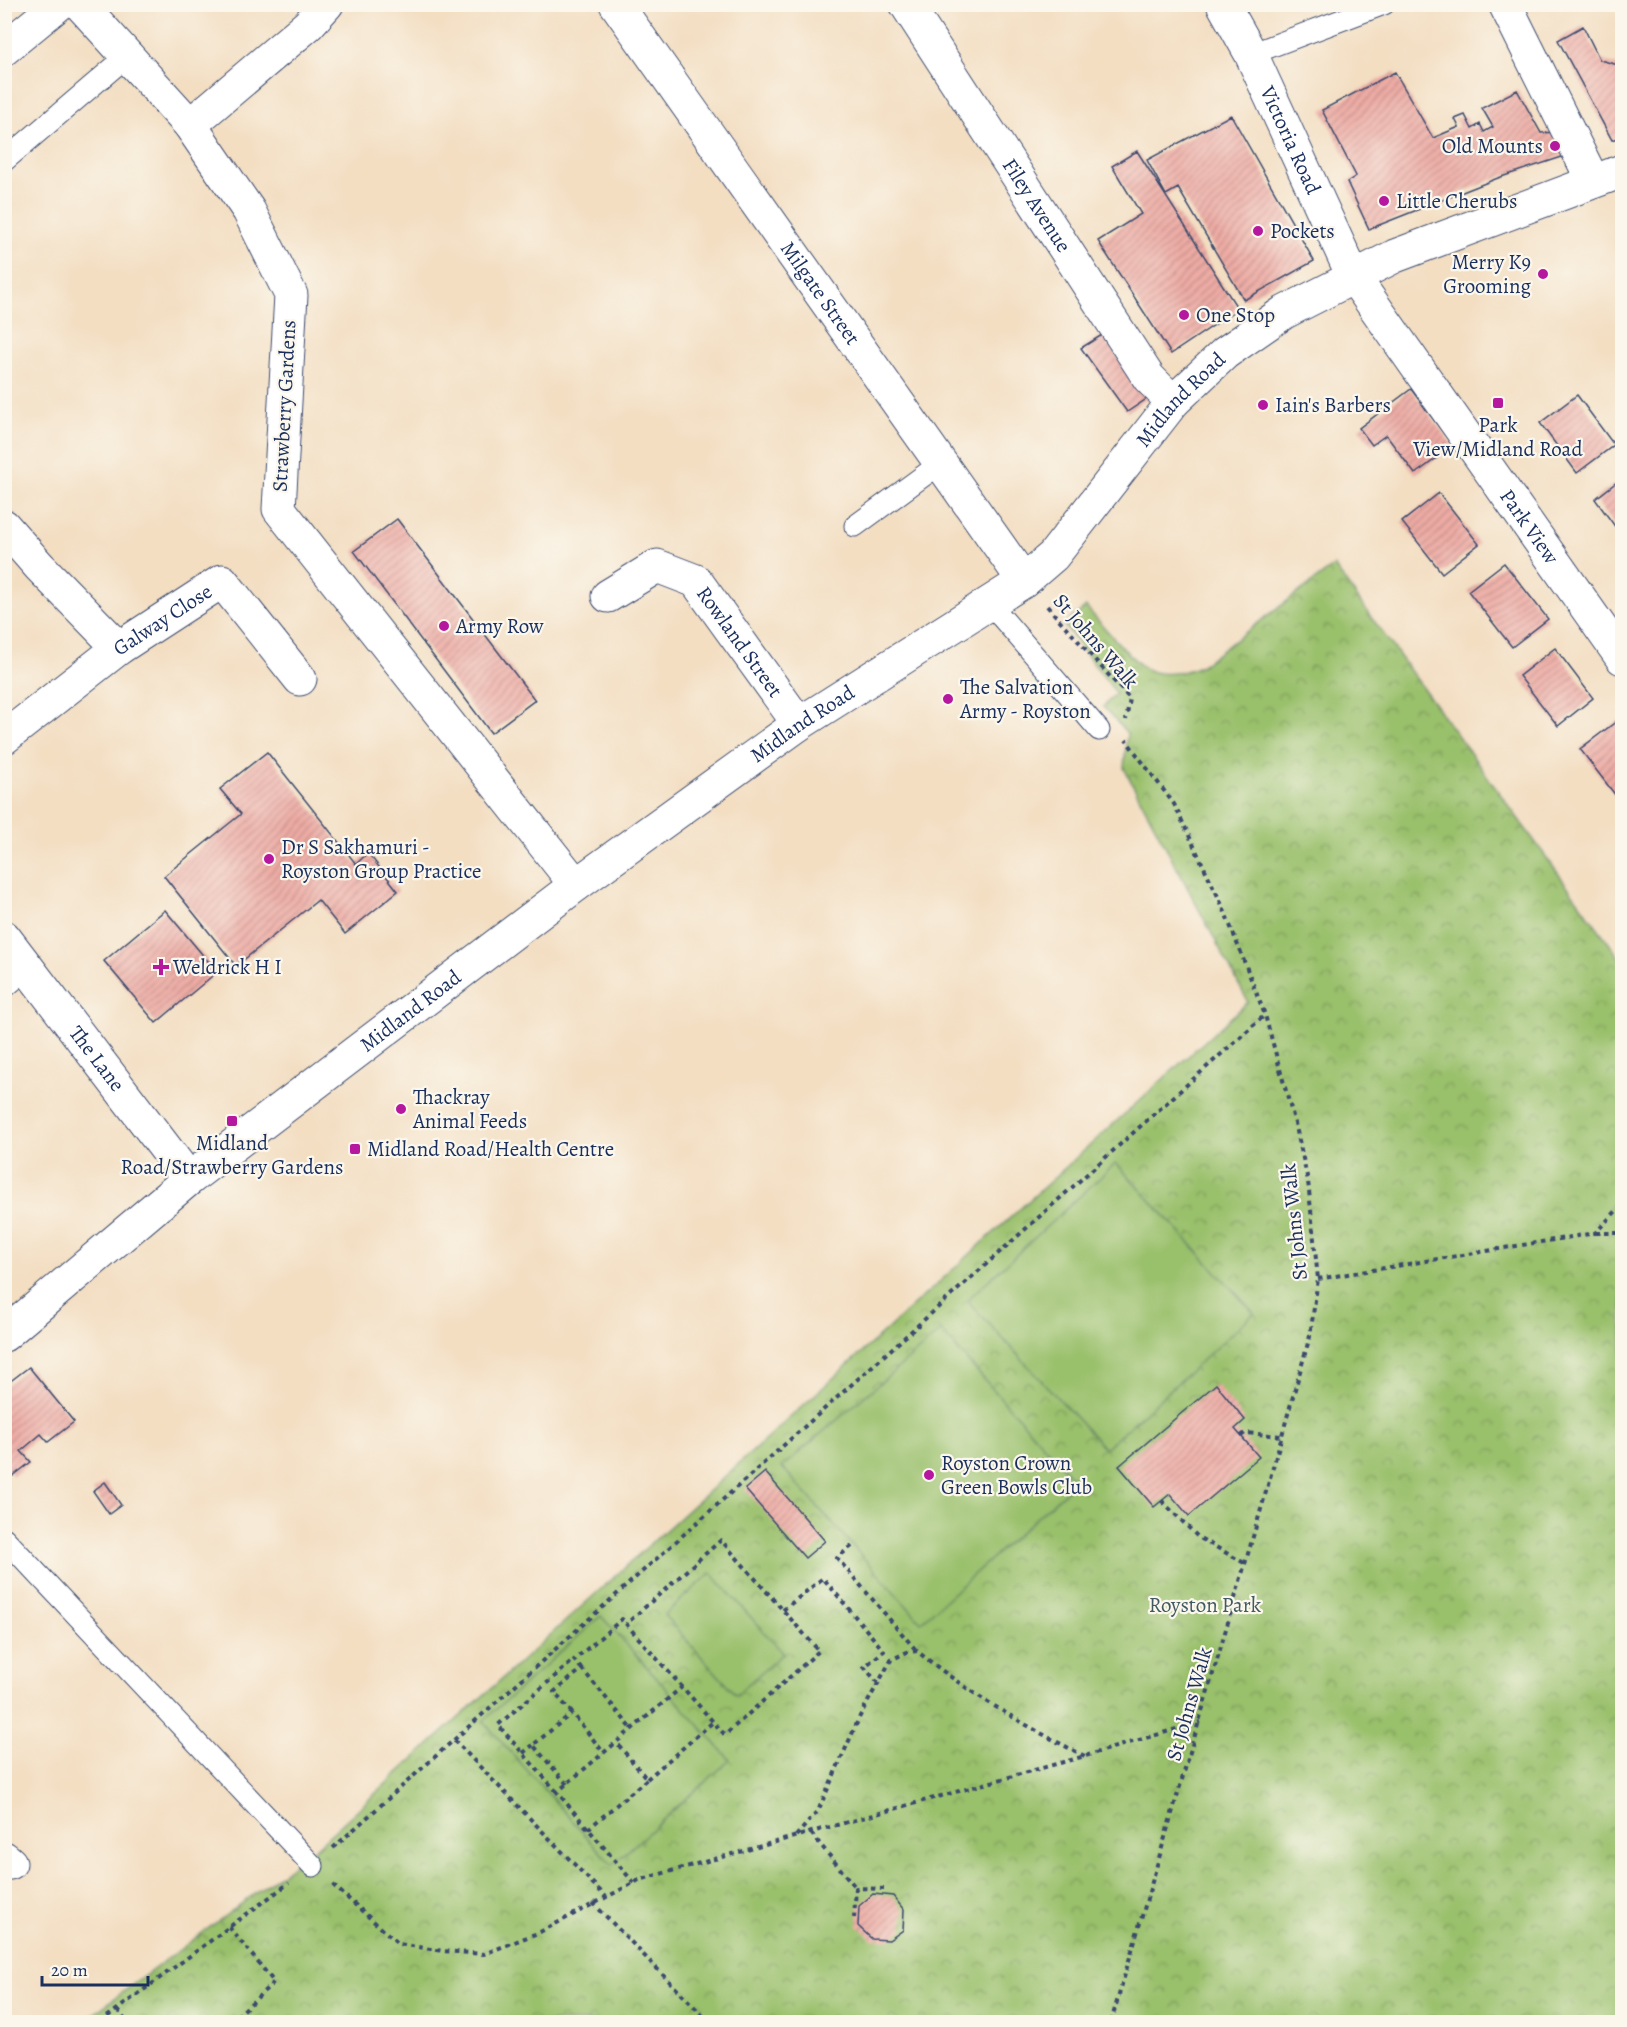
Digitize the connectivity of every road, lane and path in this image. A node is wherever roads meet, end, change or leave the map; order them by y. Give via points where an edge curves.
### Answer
1 (59, 4) edge
2 (80, 4) edge
3 (327, 4) edge
4 (616, 4) edge
5 (906, 4) edge
6 (1223, 4) edge
7 (1384, 4) edge
8 (1505, 4) edge
9 (4, 48) edge
10 (1251, 54) junction
11 (126, 57) junction
12 (190, 125) junction
13 (4, 161) edge
14 (1608, 176) edge
15 (1353, 276) junction
16 (1173, 402) junction
17 (941, 463) junction
18 (4, 526) edge
19 (855, 526) dead end
20 (1024, 580) junction
21 (608, 596) dead end
22 (990, 604) junction
23 (119, 648) junction
24 (1623, 658) edge
25 (300, 679) dead end
26 (799, 724) junction
27 (1124, 726) dead end
28 (1099, 730) dead end
29 (1122, 735) dead end
30 (4, 738) edge
31 (576, 885) junction
32 (4, 938) edge
33 (16, 978) edge
34 (1264, 1015) junction
35 (189, 1179) junction
36 (1623, 1205) edge
37 (1595, 1233) junction
38 (1623, 1233) edge
39 (1318, 1279) junction
40 (4, 1335) edge
41 (1241, 1436) dead end
42 (1282, 1436) junction
43 (1162, 1501) dead end
44 (4, 1538) edge
45 (852, 1546) dead end
46 (1246, 1564) junction
47 (783, 1610) junction
48 (626, 1624) junction
49 (917, 1651) junction
50 (574, 1660) junction
51 (582, 1668) junction
52 (878, 1683) junction
53 (682, 1687) junction
54 (572, 1713) junction
55 (713, 1722) junction
56 (1200, 1722) junction
57 (632, 1729) junction
58 (454, 1740) junction
59 (616, 1742) junction
60 (533, 1745) junction
61 (523, 1753) junction
62 (604, 1753) junction
63 (1085, 1756) junction
64 (647, 1779) junction
65 (567, 1784) junction
66 (557, 1792) junction
67 (588, 1829) junction
68 (811, 1833) junction
69 (796, 1837) junction
70 (313, 1866) junction
71 (634, 1883) junction
72 (856, 1888) junction
73 (884, 1889) dead end
74 (606, 1897) junction
75 (593, 1903) junction
76 (854, 1918) dead end
77 (229, 1927) junction
78 (117, 2010) junction
79 (100, 2022) edge
80 (127, 2022) edge
81 (231, 2022) edge
82 (709, 2022) edge
83 (1111, 2022) edge

1 - 9 street
2 - 11 street, Strawberry Gardens
3 - 12 street via 308,25
4 - 17 street, Milgate Street
5 - 16 street, Filey Avenue via 1149,378
6 - 10 street, Victoria Road
7 - 10 lane
8 - 14 street
10 - 15 street, Victoria Road
11 - 12 street, Strawberry Gardens
11 - 13 lane
12 - 31 street, Strawberry Gardens via 249,211 291,295 279,509
14 - 15 street, Midland Road via 1395,256
15 - 16 street, Midland Road via 1283,312 1225,353
15 - 24 street, Park View
16 - 20 street, Midland Road via 1053,556
17 - 19 lane
17 - 20 street, Milgate Street
18 - 23 street
20 - 22 street, Midland Road
20 - 27 path, St Johns Walk via 1130,699
21 - 26 street, Rowland Street via 657,566 696,581
22 - 26 street, Midland Road
22 - 28 lane
23 - 25 street, Galway Close via 222,581
23 - 30 street, Galway Close
26 - 31 street, Midland Road
29 - 34 path, St Johns Walk via 1174,804 1223,907
31 - 35 street, Midland Road
32 - 33 street, The Lane
33 - 35 street, The Lane
34 - 39 path, St Johns Walk via 1308,1181
34 - 58 path
35 - 40 street, Midland Road
36 - 37 path
37 - 38 path
37 - 39 path
39 - 42 path, St Johns Walk via 1310,1336
41 - 42 path
42 - 46 path, St Johns Walk
43 - 46 path via 1198,1537
44 - 70 lane
45 - 49 path via 837,1558
46 - 56 path, St Johns Walk
47 - 48 path via 721,1540
47 - 52 path via 823,1578 884,1651 864,1667
47 - 55 path via 819,1651 725,1735
48 - 50 path via 622,1619
48 - 53 path
49 - 52 path via 891,1660
49 - 63 path via 959,1683
50 - 51 path
50 - 61 path via 498,1725
51 - 54 path via 554,1692
51 - 57 path
52 - 69 path via 818,1811
53 - 55 path
53 - 57 path
54 - 60 path
54 - 62 path
55 - 64 path
56 - 63 path
56 - 83 path, St Johns Walk
57 - 59 path
58 - 70 path
58 - 74 path
59 - 62 path
59 - 64 path
60 - 61 path
60 - 65 path
61 - 66 path
62 - 65 path
63 - 68 path
64 - 67 path
65 - 66 path
66 - 67 path
67 - 71 path
68 - 69 path
68 - 72 path
69 - 71 path
70 - 75 path via 399,1944 443,1951 484,1954 540,1932
70 - 77 path
71 - 74 path
72 - 73 path
72 - 76 path
74 - 75 path
75 - 82 path
77 - 78 path
77 - 81 path via 274,1982
78 - 79 path
78 - 80 path

